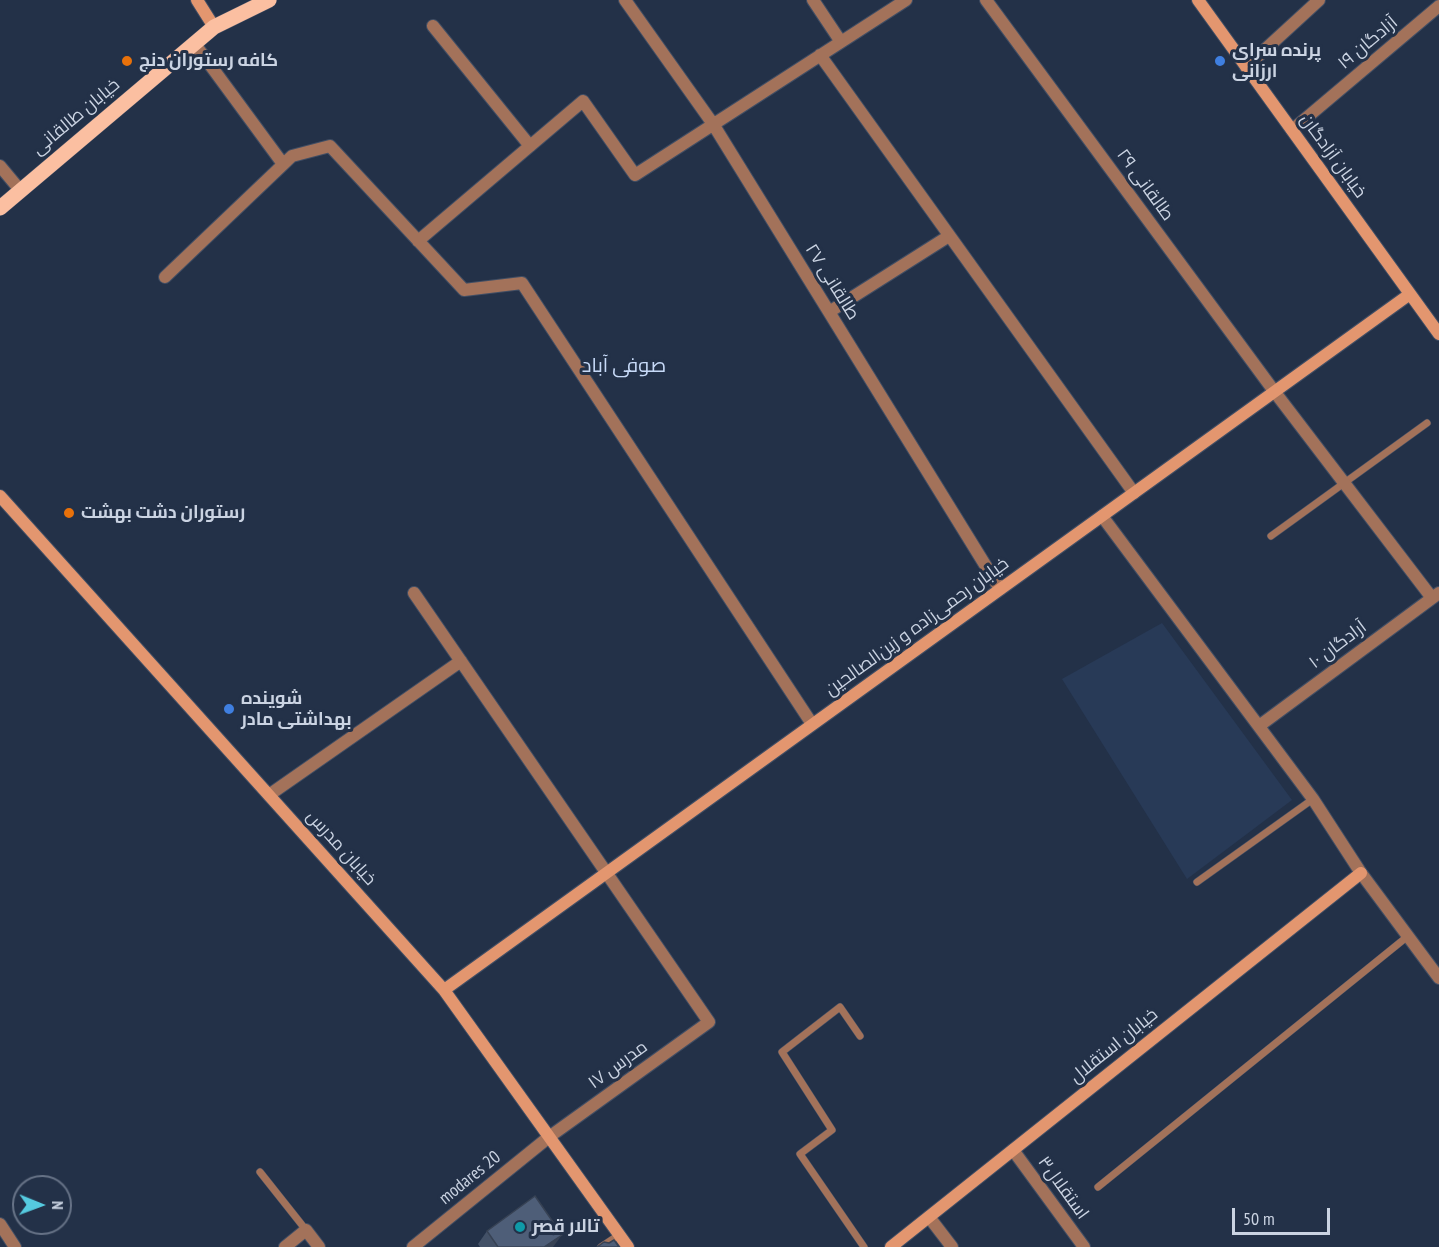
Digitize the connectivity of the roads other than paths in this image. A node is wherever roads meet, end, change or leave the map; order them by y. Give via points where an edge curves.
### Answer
1 (197, 0) edge
2 (269, 0) edge
3 (625, 0) edge
4 (813, 0) edge
5 (906, 0) edge
6 (986, 0) edge
7 (1198, 0) edge
8 (1319, 0) edge
9 (1439, 6) edge
10 (434, 26) dead end
11 (213, 27) junction
12 (841, 42) junction
13 (194, 43) junction
14 (820, 55) junction
15 (1246, 67) junction
16 (713, 124) junction
17 (1292, 130) junction
18 (530, 146) junction
19 (283, 164) junction
20 (0, 166) edge
21 (20, 190) junction
22 (0, 208) edge
23 (949, 236) junction
24 (418, 241) junction
25 (165, 277) dead end
26 (1410, 294) junction
27 (829, 312) junction
28 (1439, 334) edge
29 (1274, 391) junction
30 (1426, 423) dead end
31 (1344, 483) junction
32 (1134, 493) junction
33 (0, 496) edge
34 (1102, 516) junction
35 (1271, 536) dead end
36 (1000, 589) junction
37 (414, 593) dead end
38 (1435, 595) edge
39 (461, 661) junction
40 (812, 724) junction
41 (1259, 726) junction
42 (269, 795) junction
43 (1313, 799) junction
44 (606, 873) junction
45 (1360, 873) junction
46 (1197, 882) dead end
47 (1408, 936) junction
48 (1439, 978) edge
49 (444, 990) junction
50 (860, 1036) dead end
51 (549, 1137) junction
52 (1013, 1150) junction
53 (260, 1172) dead end
54 (1098, 1187) dead end
55 (929, 1217) junction
56 (0, 1224) edge
57 (306, 1230) junction
58 (619, 1235) junction
59 (15, 1247) edge
60 (285, 1247) edge
61 (319, 1247) edge
62 (413, 1247) edge
63 (600, 1247) edge
64 (628, 1247) edge
65 (864, 1247) edge
66 (891, 1247) edge
67 (952, 1247) edge
68 (1084, 1247) edge

1 - 11 street
2 - 11 main road, خیابان طالقانی
3 - 16 street, طالقانی ۲۷
4 - 12 street
5 - 12 street
6 - 29 street, طالقانی ۲۹
7 - 15 street, خیابان آزادگان
8 - 15 street
9 - 17 street, آزادگان ۱۹
10 - 18 street
11 - 13 main road, خیابان طالقانی
12 - 14 street
13 - 19 street
13 - 21 main road, خیابان طالقانی
14 - 16 street
14 - 23 street
15 - 17 street, خیابان آزادگان
16 - 18 street via 635,175 583,100
16 - 27 street, طالقانی ۲۷
17 - 26 street, خیابان آزادگان
18 - 24 street
19 - 24 street via 292,156 330,146
19 - 25 street
20 - 21 street
21 - 22 main road, خیابان طالقانی
23 - 27 street
23 - 32 street
24 - 40 street via 464,290 522,283
26 - 28 street, خیابان آزادگان
26 - 29 street, خیابان رحمی‌زاده و زین‌الصالحین
27 - 36 street, طالقانی ۲۷
29 - 31 street, طالقانی ۲۹
29 - 32 street, خیابان رحمی‌زاده و زین‌الصالحین
30 - 31 lane
31 - 35 lane
31 - 38 street, طالقانی ۲۹
32 - 34 street, خیابان رحمی‌زاده و زین‌الصالحین
33 - 42 street, خیابان مدرس
34 - 36 street, خیابان رحمی‌زاده و زین‌الصالحین
34 - 41 street
36 - 40 street, خیابان رحمی‌زاده و زین‌الصالحین
37 - 39 street
38 - 41 street, آرادگان ۱۰
39 - 42 street
39 - 44 street
40 - 44 street, خیابان رحمی‌زاده و زین‌الصالحین
41 - 43 street
42 - 49 street, خیابان مدرس
43 - 45 street
43 - 46 lane
44 - 49 street, خیابان رحمی‌زاده و زین‌الصالحین
44 - 51 street, مدرس ۱۷ via 709,1022
45 - 47 street
45 - 52 street, خیابان استقلال
47 - 48 street
47 - 54 lane
49 - 51 street, خیابان مدرس
50 - 65 lane via 840,1007 782,1052 832,1130 800,1154
51 - 58 street, خیابان مدرس
51 - 62 street, modares 20
52 - 55 street, خیابان استقلال
52 - 68 street, استقلال۳
53 - 57 lane
55 - 66 street, خیابان استقلال
55 - 67 street
56 - 59 street
57 - 60 street
57 - 61 street
58 - 63 lane
58 - 64 street, خیابان مدرس

